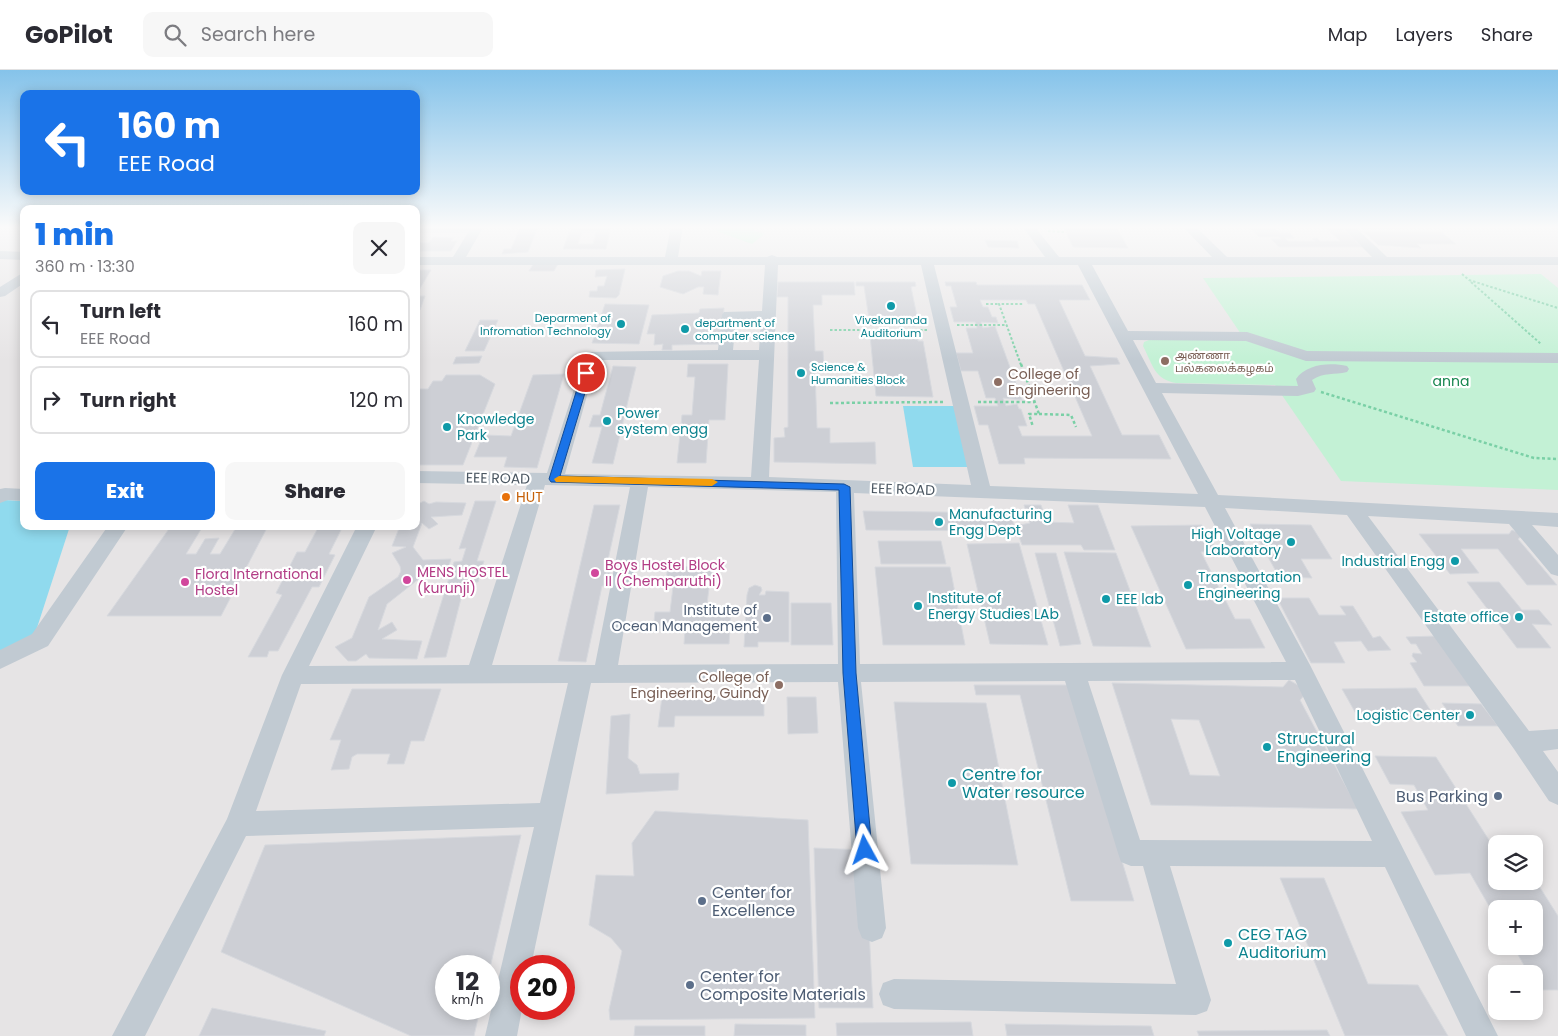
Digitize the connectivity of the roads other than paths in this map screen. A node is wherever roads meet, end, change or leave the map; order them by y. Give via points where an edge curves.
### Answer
1 (771, 271) edge
2 (929, 271) edge
3 (1089, 271) edge
4 (20, 279) edge
5 (0, 293) edge
6 (769, 314) junction
7 (1124, 335) junction
8 (1282, 348) junction
9 (725, 355) junction
10 (767, 356) junction
11 (1557, 362) edge
12 (1306, 384) junction
13 (1151, 388) junction
14 (420, 477) edge
15 (546, 479) junction
16 (640, 481) junction
17 (760, 483) junction
18 (844, 487) junction
19 (982, 493) junction
20 (20, 495) edge
21 (0, 497) edge
22 (1209, 501) junction
23 (1352, 508) junction
24 (1515, 518) junction
25 (1558, 520) edge
26 (115, 530) edge
27 (365, 530) edge
28 (1558, 569) edge
29 (0, 660) edge
30 (1074, 672) junction
31 (1302, 672) junction
32 (849, 673) junction
33 (478, 674) junction
34 (594, 674) junction
35 (293, 675) junction
36 (1558, 739) edge
37 (1523, 742) junction
38 (1558, 792) edge
39 (550, 816) junction
40 (238, 824) junction
41 (1153, 853) junction
42 (1392, 854) junction
43 (872, 928) dead end
44 (894, 994) dead end
45 (128, 1036) edge
46 (501, 1036) edge
47 (1482, 1036) edge

1 - 6 street
2 - 19 street
3 - 7 street
4 - 5 street
6 - 9 street via 729,315
6 - 10 street
7 - 8 street via 1247,337
7 - 13 street
8 - 11 street via 1306,356
8 - 12 street
9 - 10 street
9 - 15 street via 592,355
10 - 17 street
11 - 12 street via 1319,369
12 - 13 street via 1279,392
13 - 22 street
14 - 15 street, EEE ROAD
15 - 16 street, EEE ROAD
15 - 33 street
16 - 17 street, EEE ROAD
16 - 34 street
17 - 18 street, EEE ROAD
18 - 19 street, EEE ROAD
18 - 32 street
19 - 22 street, EEE ROAD
20 - 21 street
22 - 23 street, EEE ROAD
22 - 31 street
23 - 24 street, EEE ROAD
23 - 37 street
24 - 25 street, EEE ROAD
24 - 28 street
26 - 29 street via 40,640
27 - 35 street
30 - 31 street
30 - 32 street
30 - 41 street via 1131,853
31 - 42 street
32 - 34 street
32 - 43 street
33 - 34 street
33 - 35 street
34 - 39 street
35 - 40 street
36 - 37 street
37 - 38 street
39 - 40 street
39 - 46 street
40 - 45 street
41 - 42 street
41 - 44 street via 1196,1000
42 - 47 street

